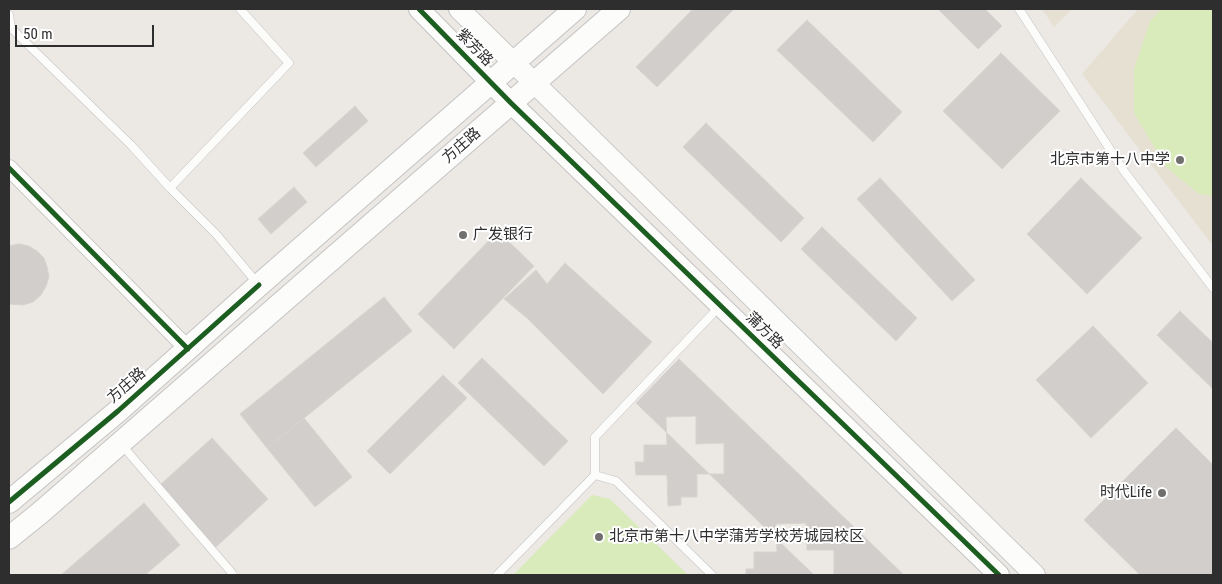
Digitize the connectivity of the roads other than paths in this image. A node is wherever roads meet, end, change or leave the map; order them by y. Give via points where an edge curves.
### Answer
1 (240, 9) edge
2 (419, 9) edge
3 (459, 9) edge
4 (575, 9) edge
5 (619, 9) edge
6 (1019, 9) edge
7 (9, 14) edge
8 (514, 62) junction
9 (490, 82) junction
10 (534, 83) junction
11 (511, 103) junction
12 (9, 168) edge
13 (170, 188) junction
14 (259, 285) junction
15 (1213, 288) edge
16 (720, 306) junction
17 (188, 349) junction
18 (120, 442) junction
19 (596, 475) junction
20 (9, 502) edge
21 (9, 538) edge
22 (231, 575) edge
23 (497, 575) edge
24 (712, 575) edge
25 (999, 575) edge
26 (1035, 575) edge

1 - 13 lane via 289,63
2 - 9 street, 紫芳路
3 - 8 street, 紫芳路
4 - 8 main road, 方庄路
5 - 10 main road, 方庄路
6 - 15 lane via 1124,171
7 - 13 lane via 11,28 131,145
8 - 9 main road, 方庄路
8 - 10 street, 紫芳路
9 - 11 street, 紫芳路
9 - 14 main road, 方庄路
10 - 11 main road, 方庄路
10 - 26 street, 蒲方路
11 - 16 street, 蒲方路
11 - 18 main road, 方庄路
12 - 17 street
13 - 14 lane via 216,234
14 - 17 main road, 方庄路
16 - 19 lane via 595,437
16 - 25 street, 蒲方路
17 - 20 main road, 方庄路
18 - 21 main road, 方庄路
18 - 22 lane
19 - 23 lane
19 - 24 lane via 616,481

